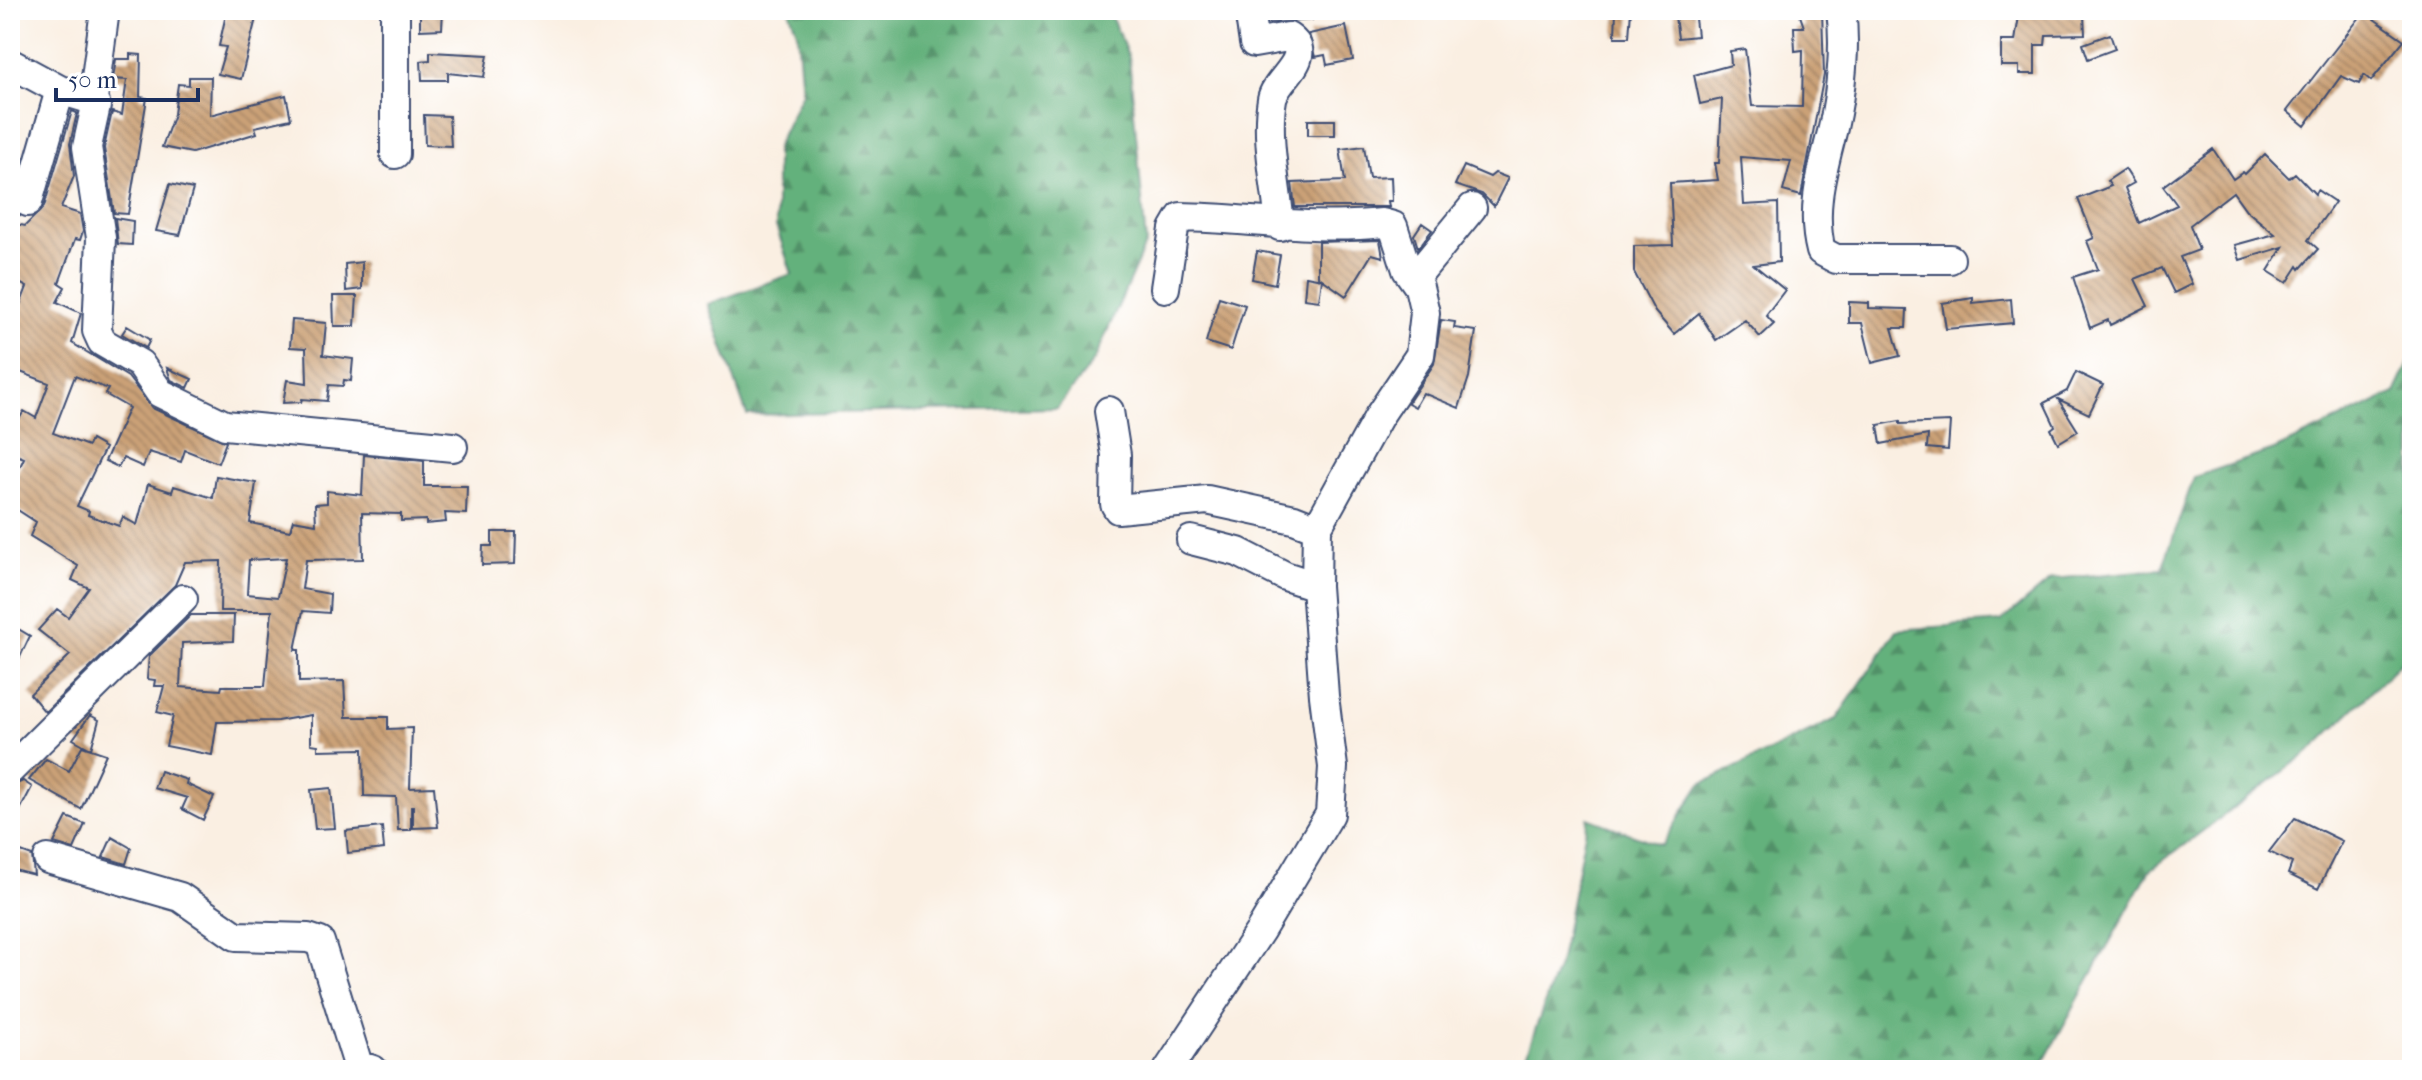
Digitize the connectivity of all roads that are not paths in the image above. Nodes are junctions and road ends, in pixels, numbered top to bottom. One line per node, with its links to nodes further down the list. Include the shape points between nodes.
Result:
1 (105, 10): 7 (street)
2 (395, 10): 8 (street)
3 (1249, 10): 11 (street, via 1254,43 1288,37 1298,56 1296,67 1276,84 1270,114)
4 (1841, 10): 12 (street, via 1839,94 1820,169 1821,251 1836,259)
5 (10, 63): 6 (street)
6 (60, 90): 7 (street); 9 (street)
7 (93, 100): 16 (street, via 87,147 101,238 97,331 102,342 140,364 160,393 225,425)
8 (395, 154)
9 (28, 202)
10 (1472, 208): 13 (street)
11 (1280, 226): 13 (street, via 1393,226); 14 (street, via 1181,217 1174,229)
12 (1950, 259)
13 (1414, 279): 17 (street, via 1425,313 1420,355 1379,416)
14 (1165, 288)
15 (1109, 411): 17 (street, via 1118,509 1207,500)
16 (453, 447)
17 (1317, 528): 19 (street)
18 (1191, 540): 19 (street, via 1238,552)
19 (1316, 586): 24 (street, via 1333,767 1330,814)
20 (183, 599): 21 (street)
21 (10, 770)
22 (48, 859): 23 (street, via 180,897 247,940 320,942 358,1065)
23 (373, 1070)
24 (1168, 1070)

